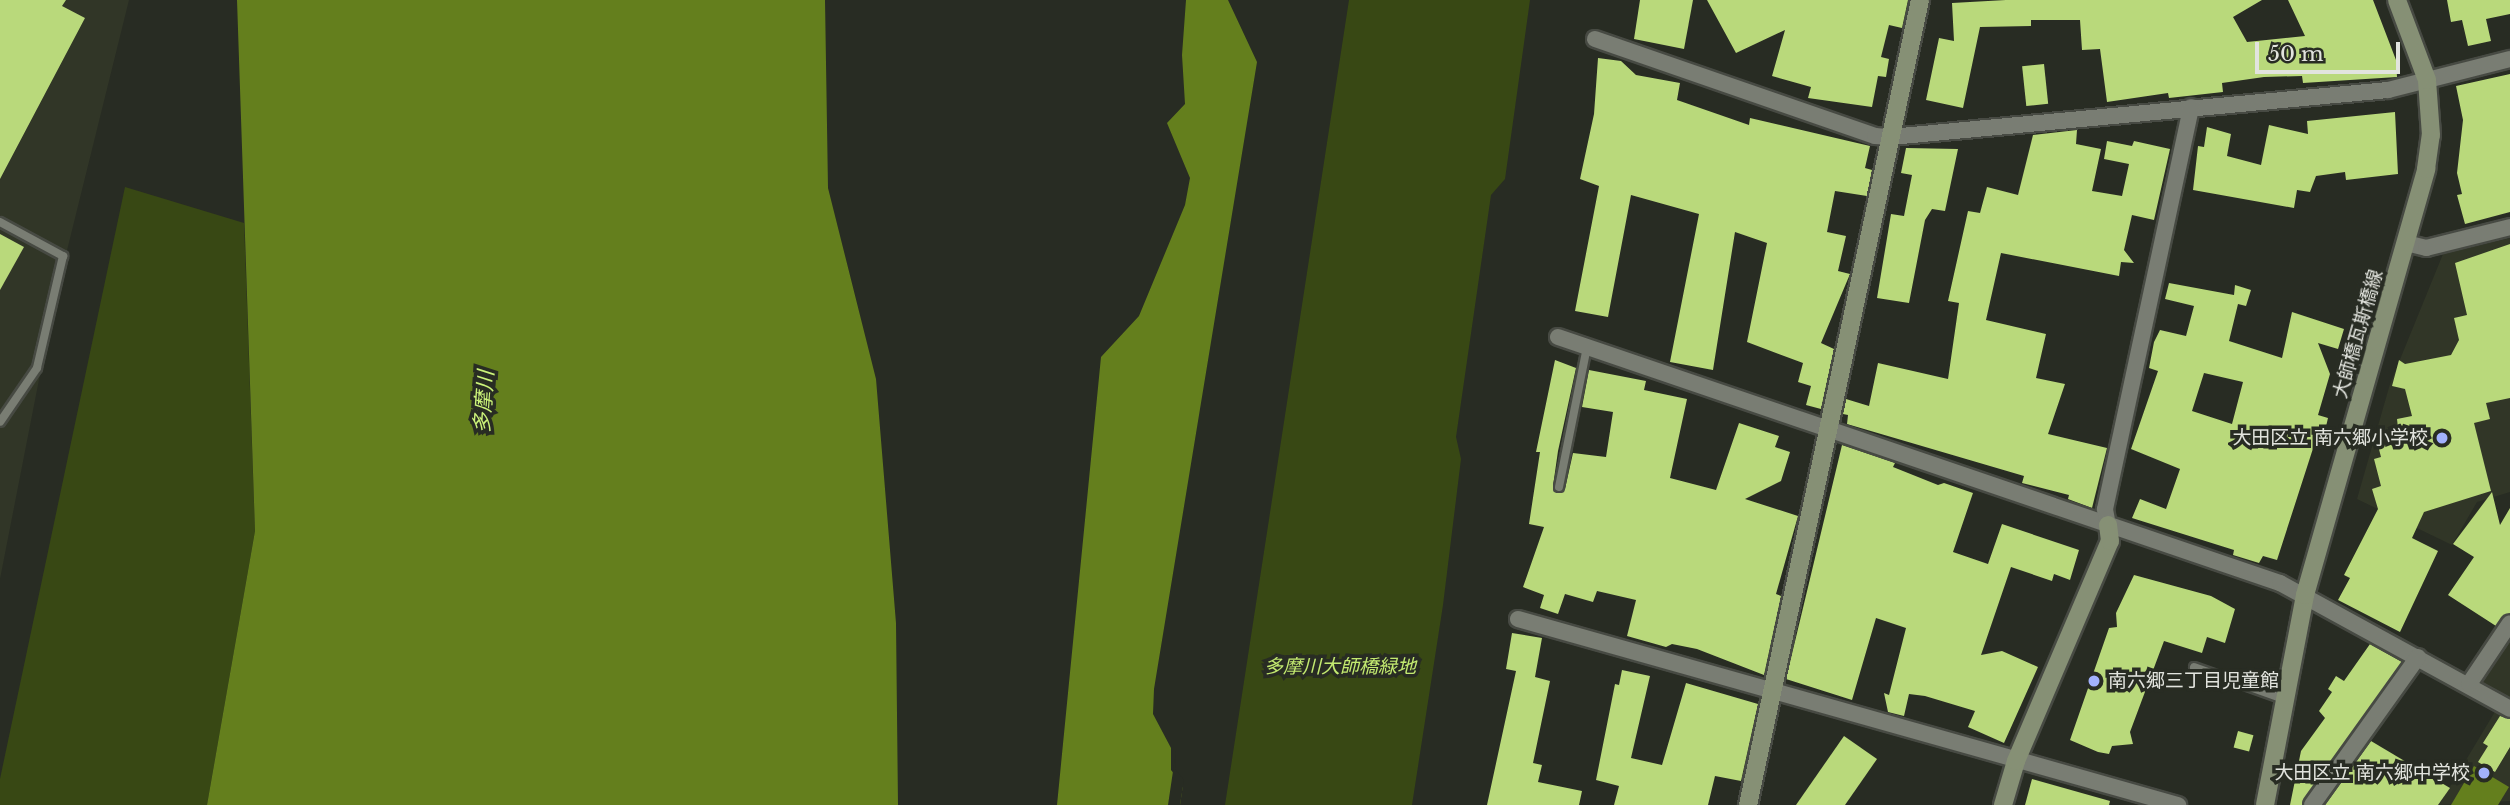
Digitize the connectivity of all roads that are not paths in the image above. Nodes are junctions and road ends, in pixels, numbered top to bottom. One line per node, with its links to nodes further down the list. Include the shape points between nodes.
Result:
1 (1920, 0): 7 (street)
2 (2397, 0): 5 (street, 大師橋瓦斯橋線)
3 (1595, 38): 7 (street, via 1852,128)
4 (2510, 59): 5 (street)
5 (2427, 80): 6 (street, via 2388,90); 10 (street, 大師橋瓦斯橋線, via 2431,135 2427,169)
6 (2191, 107): 7 (street); 16 (street, via 2105,509)
7 (1891, 137): 14 (street)
8 (0, 222): 13 (lane, via 63,256 37,368)
9 (2510, 227): 10 (street, via 2426,248)
10 (2406, 243): 17 (street, 大師橋瓦斯橋線)
11 (1558, 337): 12 (street)
12 (1587, 347): 14 (street); 15 (lane)
13 (0, 422)
14 (1828, 431): 16 (street); 23 (street)
15 (1559, 487)
16 (2108, 525): 17 (street); 26 (street, via 2110,541)
17 (2305, 595): 20 (street); 24 (street, 大師橋瓦斯橋線)
18 (1518, 619): 23 (street)
19 (2510, 623): 22 (street)
20 (2418, 657): 22 (street); 31 (street)
21 (2194, 667): 24 (lane)
22 (2469, 684): 25 (street)
23 (1772, 691): 26 (street); 27 (street)
24 (2286, 700): 30 (street, 大師橋瓦斯橋線)
25 (2510, 709)
26 (2016, 761): 28 (street); 29 (street)
27 (1748, 805)
28 (2003, 805)
29 (2178, 805)
30 (2265, 805)
31 (2312, 805)

